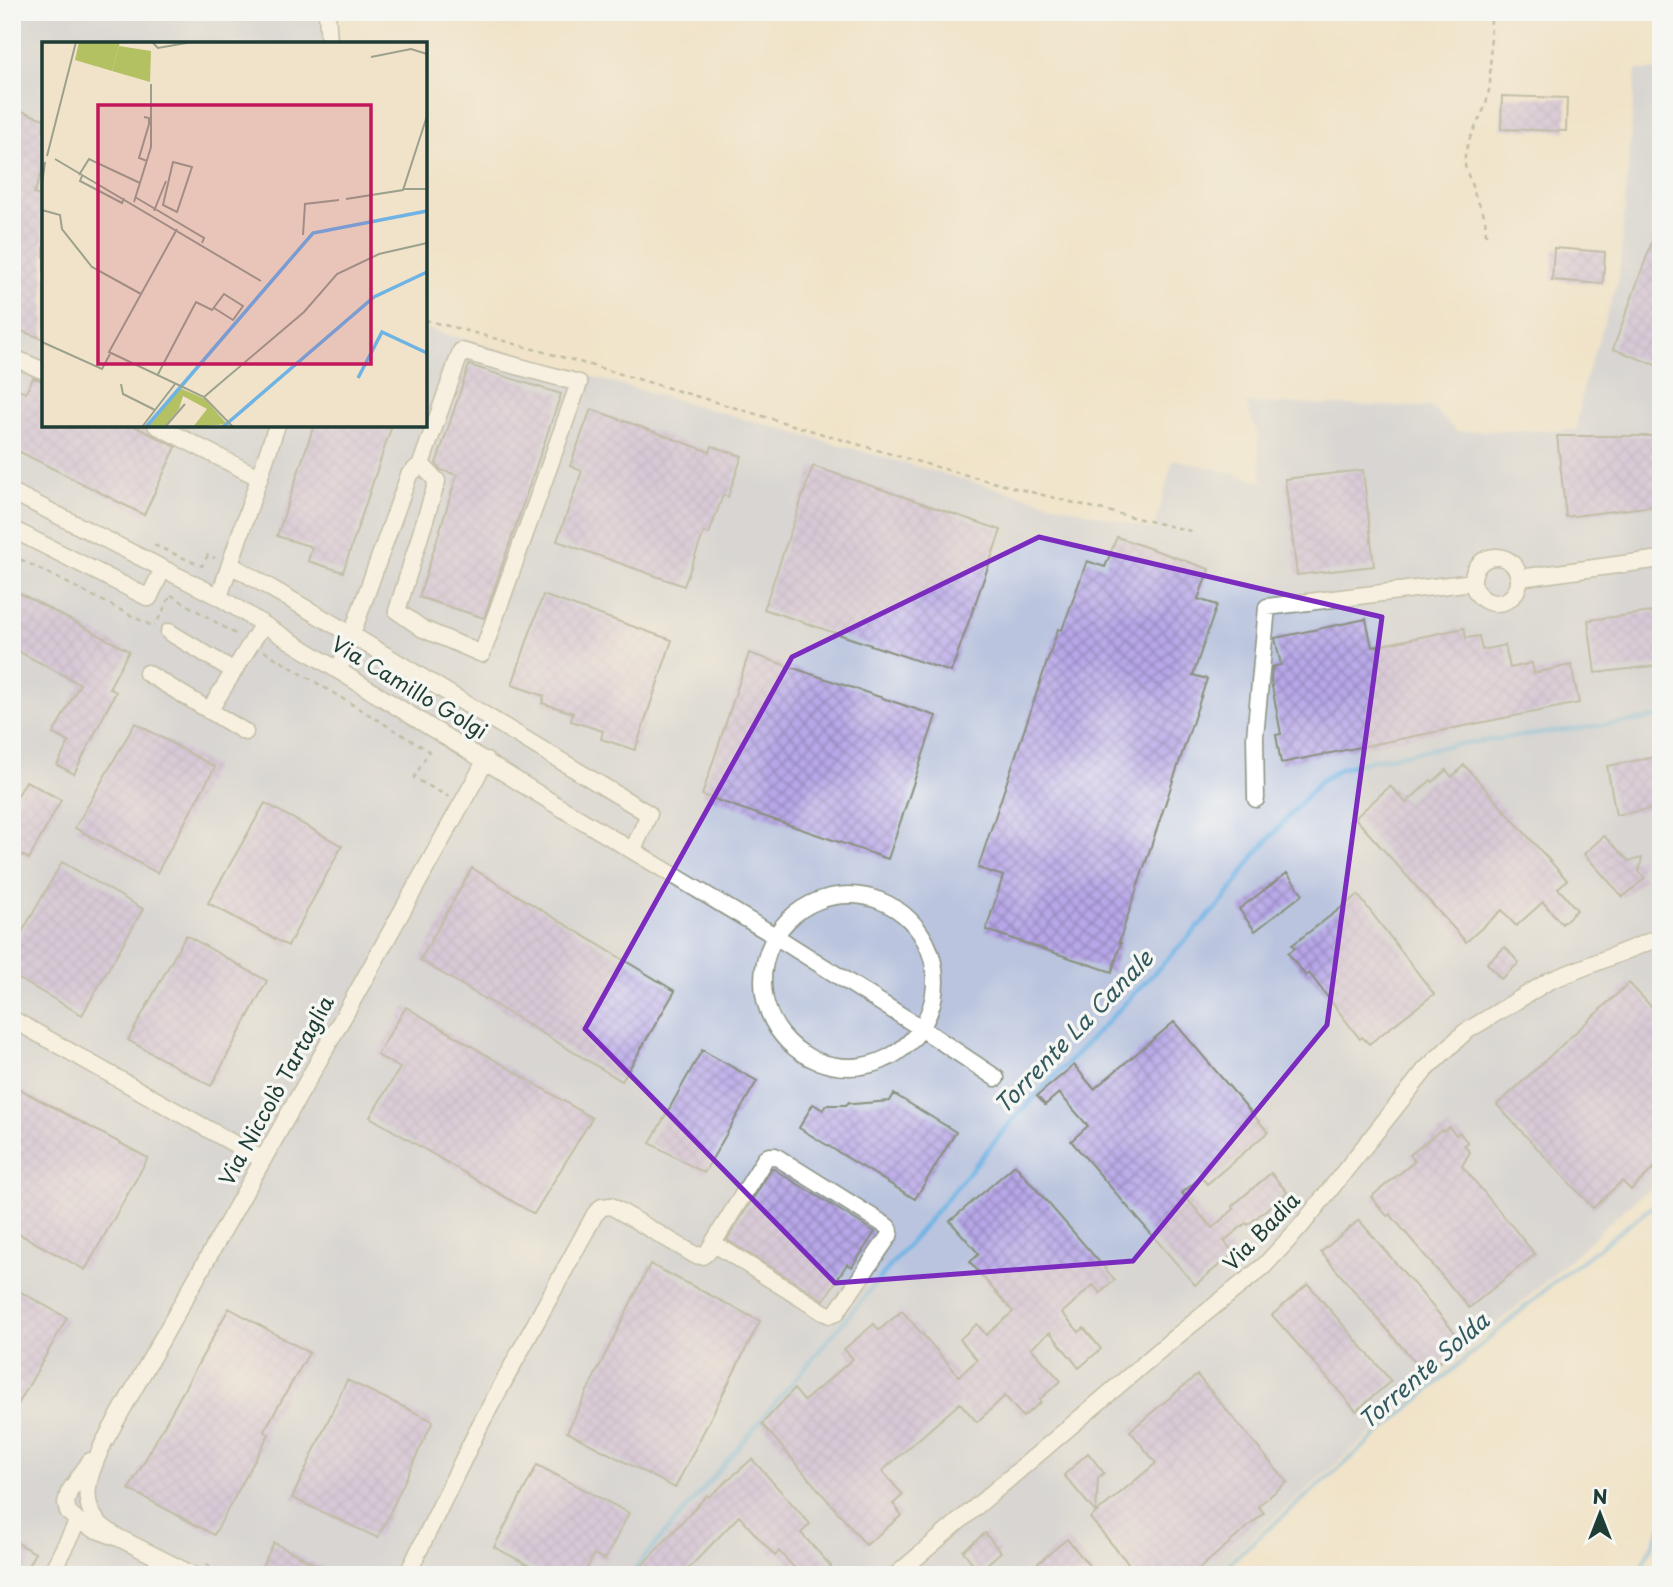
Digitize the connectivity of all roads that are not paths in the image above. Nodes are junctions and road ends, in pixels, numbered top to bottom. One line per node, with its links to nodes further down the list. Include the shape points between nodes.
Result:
1 (327, 12): 2 (street)
2 (330, 42)
3 (12, 357): 4 (street)
4 (42, 370)
5 (160, 427): 8 (street)
6 (276, 427): 8 (street)
7 (421, 464): 7 (street, via 437,481 397,611 423,629 482,654 579,383 461,351); 19 (street, via 409,475)
8 (260, 478): 12 (street)
9 (12, 492): 13 (street, Via Camillo Golgi)
10 (12, 529): 13 (street, via 149,598)
11 (1661, 559): 14 (street)
12 (231, 565): 16 (street); 19 (street)
13 (163, 568): 16 (street, Via Camillo Golgi)
14 (1520, 578): 15 (street, via 1516,593 1503,603 1479,597); 15 (street, via 1514,564 1494,556 1480,562)
15 (1473, 582): 26 (street, via 1267,607 1255,737)
16 (219, 597): 17 (street, Via Camillo Golgi)
17 (263, 624): 20 (street, Via Camillo Golgi); 21 (street)
18 (169, 632): 21 (street)
19 (352, 635): 20 (street); 27 (street, via 649,814)
20 (339, 670): 25 (street, Via Camillo Golgi)
21 (234, 671): 23 (street)
22 (147, 673): 23 (street)
23 (209, 711): 24 (street)
24 (245, 732)
25 (486, 760): 27 (street, Via Camillo Golgi); 33 (street, Via Niccolò Tartaglia)
26 (1256, 799)
27 (633, 850): 28 (street, Via Camillo Golgi)
28 (775, 936): 31 (street, Via Camillo Golgi); 31 (street, via 764,964 763,993 772,1021 791,1045 816,1060 845,1067 874,1063 901,1050); 31 (street, via 792,915 816,901 842,895 870,897 895,908 915,926 929,949 935,976 932,1003)
29 (1661, 937): 41 (street, Via Badia, via 1549,981 1465,1032 1426,1069 1264,1266)
30 (12, 1019): 33 (street)
31 (921, 1028): 32 (street, Via Camillo Golgi)
32 (996, 1078)
33 (262, 1160): 35 (street, Via Niccolò Tartaglia)
34 (713, 1243): 34 (street, via 830,1315 836,1313 891,1231 769,1156); 40 (street, via 705,1254 695,1255 611,1206 603,1206 480,1425)
35 (104, 1442): 36 (street, Via Niccolò Tartaglia, via 69,1492 66,1503); 37 (street, Via Niccolò Tartaglia, via 88,1479 88,1501 98,1522)
36 (73, 1517): 37 (street); 39 (street, Via Niccolò Tartaglia)
37 (119, 1538): 38 (street)
38 (196, 1567)
39 (50, 1575)
40 (407, 1575)
41 (896, 1575)

